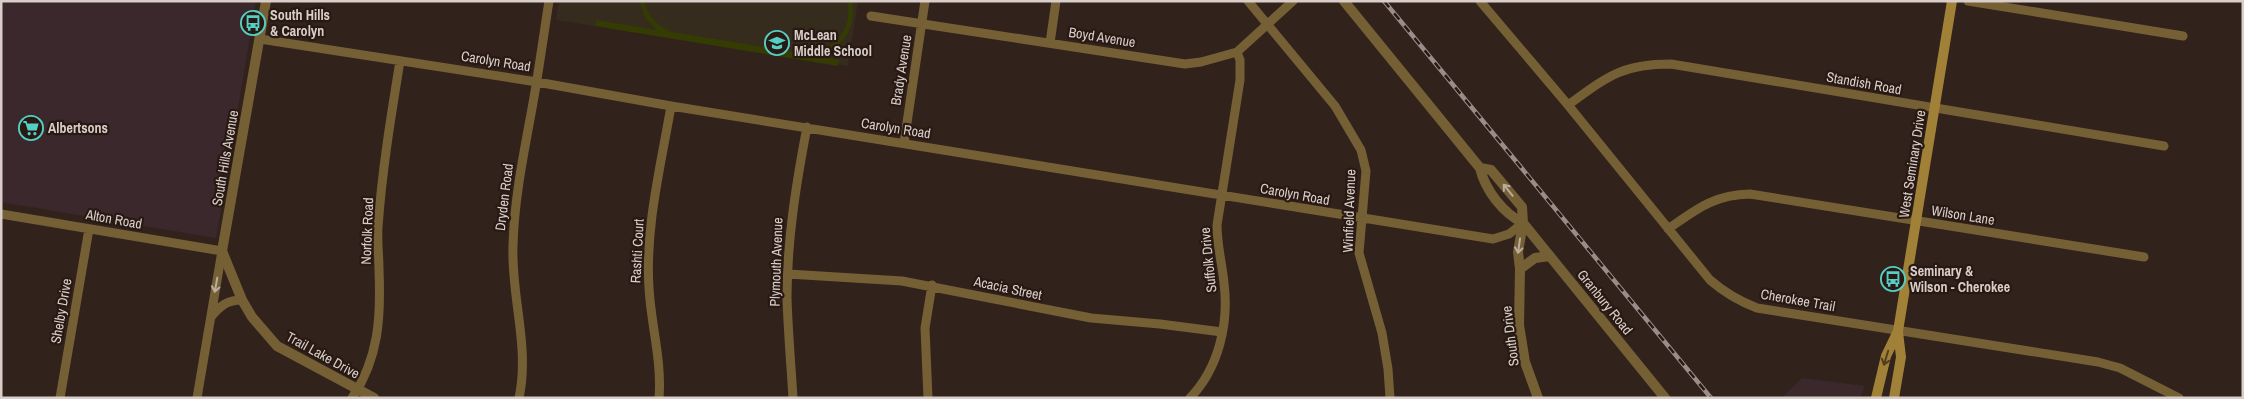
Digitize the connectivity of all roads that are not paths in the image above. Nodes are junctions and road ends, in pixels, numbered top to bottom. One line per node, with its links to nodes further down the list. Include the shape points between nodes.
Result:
1 (266, 1): 15 (street, South Hills Avenue)
2 (549, 1): 19 (street, Dryden Road)
3 (925, 1): 12 (street, Brady Avenue)
4 (1056, 1): 16 (street)
5 (1248, 1): 13 (street, Winfield Avenue)
6 (1293, 1): 13 (street)
7 (1344, 1): 26 (street, Granbury Road)
8 (1480, 1): 20 (street, Cherokee Trail)
9 (1952, 1): 22 (main road, West Seminary Drive)
10 (1968, 1): 14 (street)
11 (871, 16): 12 (street, Boyd Avenue)
12 (922, 24): 16 (street, Boyd Avenue); 24 (street, Brady Avenue)
13 (1266, 24): 17 (street, Boyd Avenue); 29 (street, Winfield Avenue, via 1335,106 1361,150 1366,171)
14 (2183, 36)
15 (260, 39): 18 (street, Carolyn Road); 34 (street, South Hills Avenue)
16 (1050, 43): 17 (street, Boyd Avenue, via 1185,64)
17 (1237, 52): 27 (street, Suffolk Drive, via 1240,80)
18 (400, 60): 19 (street, Carolyn Road); 45 (street, Norfolk Road, via 378,230 376,341 372,359)
19 (537, 82): 21 (street, Carolyn Road); 49 (street, Dryden Road, via 520,174 512,247 522,341)
20 (1568, 105): 22 (street, Standish Road, via 1619,72 1647,64 1671,64); 33 (street, Cherokee Trail)
21 (671, 106): 23 (street, Carolyn Road); 50 (street, Rashti Court, via 649,248 649,288 658,357)
22 (1934, 109): 25 (street, Standish Road); 30 (main road, West Seminary Drive)
23 (806, 128): 24 (street, Carolyn Road); 38 (street, Plymouth Avenue, via 794,199)
24 (904, 143): 27 (street, Carolyn Road)
25 (2164, 146)
26 (1480, 168): 31 (street, Granbury Road, via 1483,182 1509,216); 31 (street, Granbury Road, one-way to 26, via 1522,207 1492,170)
27 (1221, 195): 29 (street, Carolyn Road); 43 (street, Suffolk Drive, via 1217,245 1226,300)
28 (1, 214): 32 (street, Alton Road)
29 (1362, 219): 31 (street, Carolyn Road, via 1494,239 1509,234); 54 (street, Winfield Avenue, via 1359,254 1382,333)
30 (1916, 222): 33 (street, Wilson Lane, via 1765,196 1735,194 1703,204); 36 (street, Wilson Lane); 42 (main road, West Seminary Drive)
31 (1523, 223): 35 (street, Granbury Road); 37 (street, South Drive, one-way to 37, via 1518,252)
32 (89, 229): 34 (street, Alton Road); 46 (street, Shelby Drive)
33 (1668, 229): 42 (street, Cherokee Trail, via 1710,280 1740,302 1758,308)
34 (222, 251): 40 (street, Trail Lake Drive); 41 (street, South Hills Avenue, one-way to 41)
35 (1550, 256): 37 (street, via 1535,258); 56 (street, Granbury Road)
36 (2144, 257)
37 (1520, 269): 55 (street, South Drive, via 1521,334 1525,362)
38 (788, 274): 39 (street, Acacia Street); 51 (street, Plymouth Avenue)
39 (932, 285): 43 (street, Acacia Street, via 1091,318); 52 (street, via 925,328)
40 (242, 300): 41 (street, via 226,302); 45 (street, Trail Lake Drive, via 277,346)
41 (210, 320): 47 (street, South Hills Avenue)
42 (1898, 331): 44 (main road, West Seminary Drive, via 1901,356); 57 (main road, West Seminary Drive, one-way to 57, via 1886,356); 60 (street, Cherokee Trail, via 2098,362 2120,368)
43 (1222, 332): 53 (street, Suffolk Drive, via 1211,370)
44 (1898, 376): 58 (main road, West Seminary Drive); 59 (main road)
45 (355, 393): 48 (street, Trail Lake Drive)
46 (60, 398)
47 (197, 398)
48 (374, 398)
49 (519, 398)
50 (659, 398)
51 (793, 398)
52 (928, 398)
53 (1190, 398)
54 (1390, 398)
55 (1538, 398)
56 (1665, 398)
57 (1876, 398)
58 (1894, 398)
59 (1899, 398)
60 (2179, 398)

